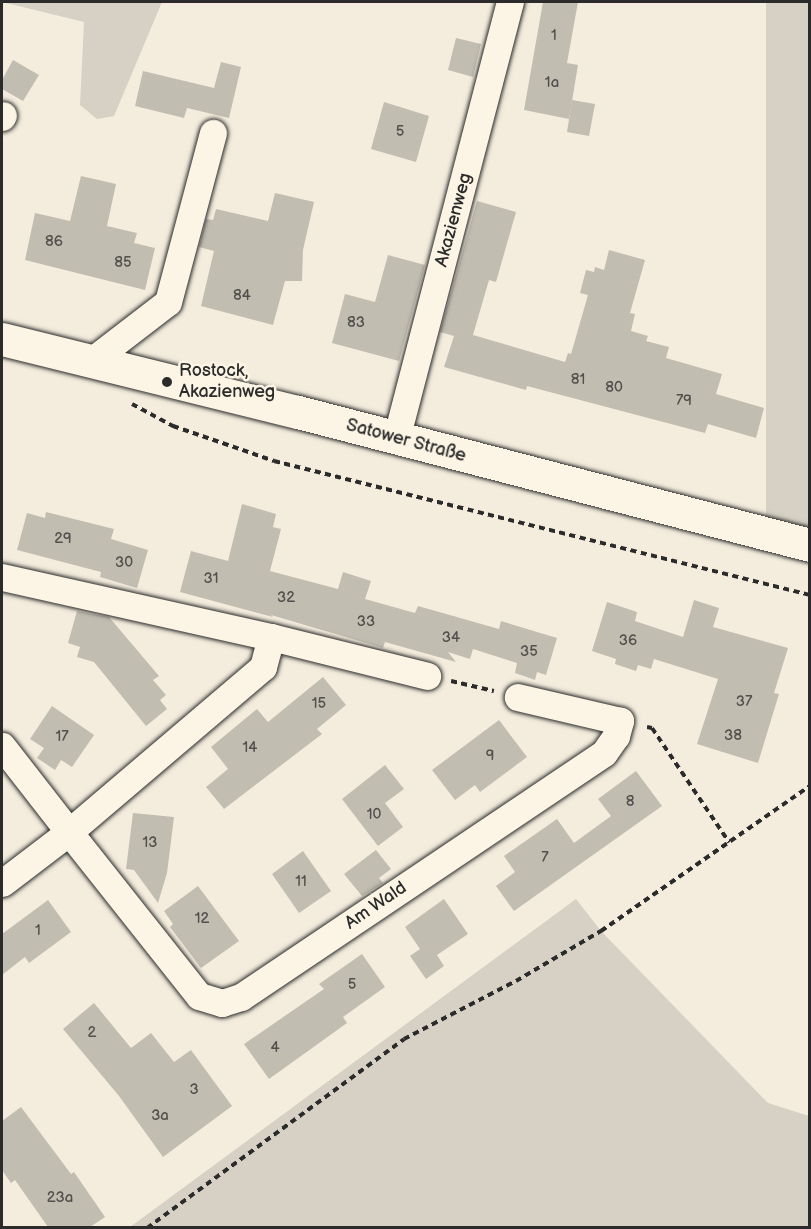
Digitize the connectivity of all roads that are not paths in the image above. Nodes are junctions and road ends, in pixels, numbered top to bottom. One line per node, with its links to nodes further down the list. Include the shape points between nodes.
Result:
1 (510, 2): 5 (street, Akazienweg)
2 (213, 134): 4 (street, via 168,302)
3 (2, 339): 4 (main road, Satower Straße)
4 (90, 362): 5 (main road, Satower Straße)
5 (396, 439): 6 (main road, Satower Straße)
6 (810, 545)
7 (2, 577): 8 (street)
8 (271, 637): 9 (street); 12 (street, via 263,667)
9 (427, 676)
10 (518, 697): 12 (street, Am Wald, via 620,721 616,736 604,753 241,997 222,1003 199,996)
11 (2, 746): 12 (street, Am Wald)
12 (69, 832): 13 (street)
13 (2, 883)

